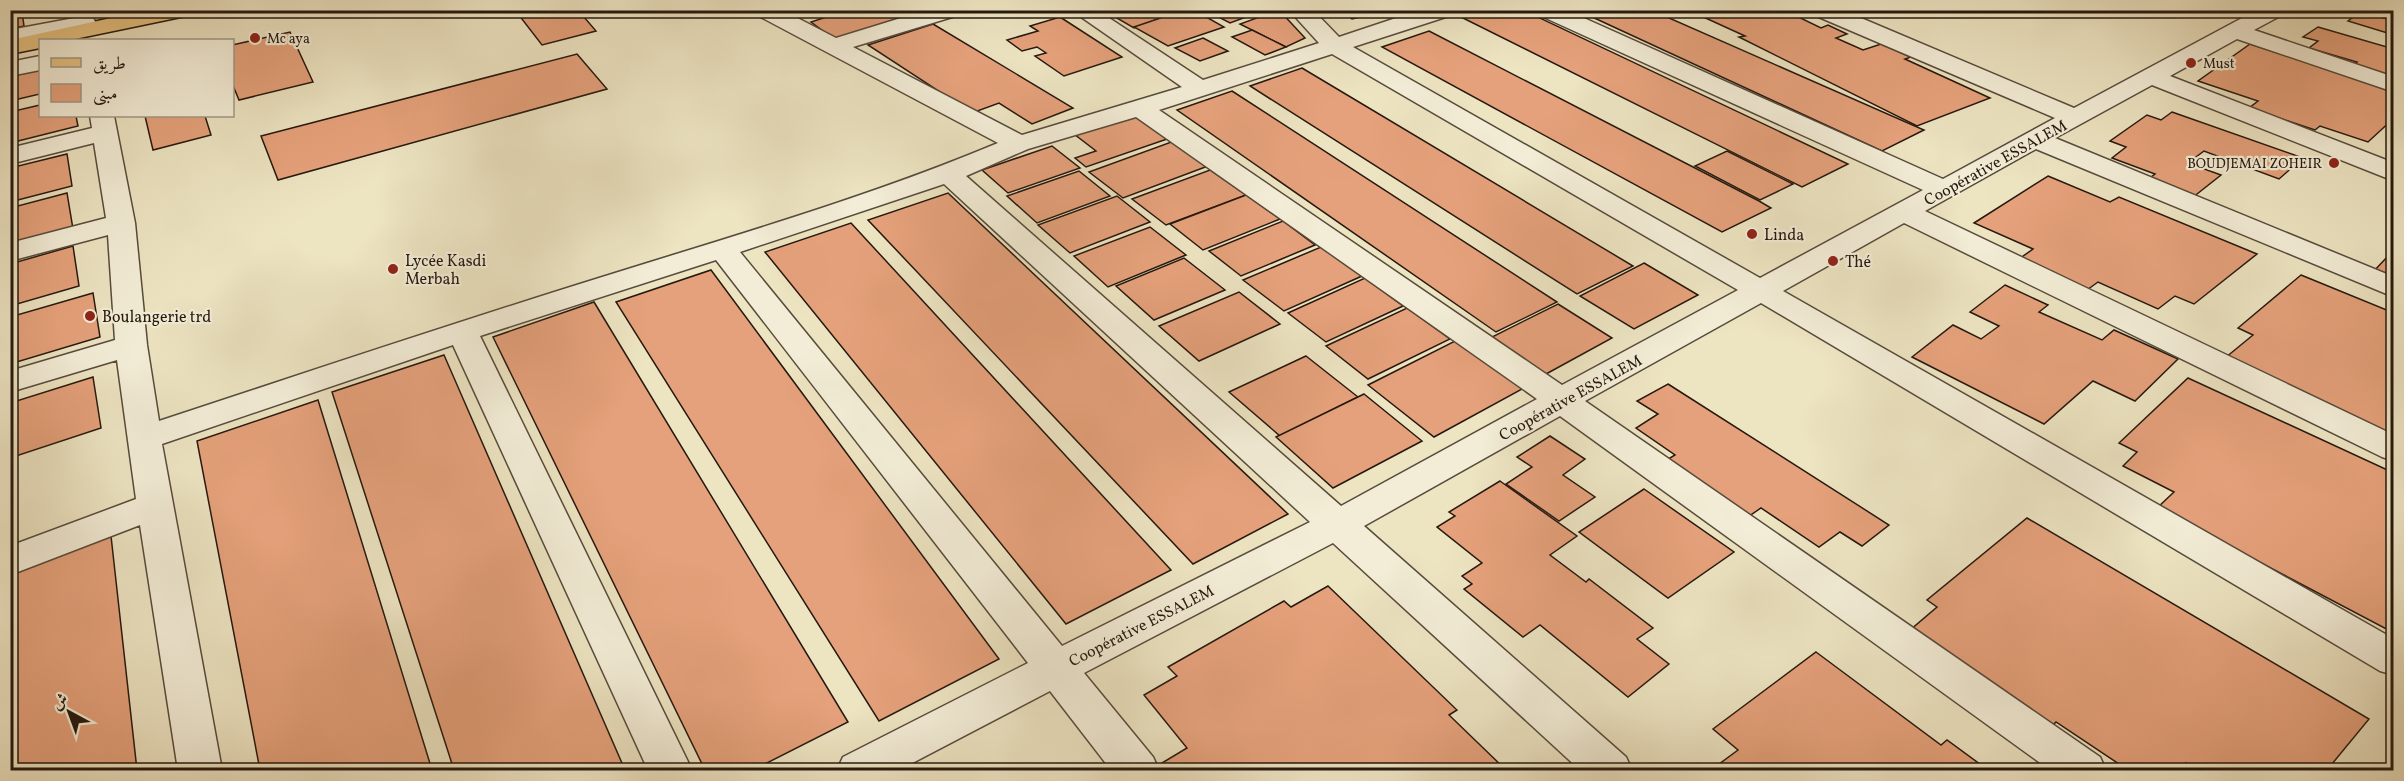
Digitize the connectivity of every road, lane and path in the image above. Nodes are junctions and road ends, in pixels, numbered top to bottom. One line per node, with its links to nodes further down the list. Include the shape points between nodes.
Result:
1 (181, 10): 10 (main road)
2 (765, 10): 15 (street)
3 (951, 10): 15 (street)
4 (1082, 10): 22 (street)
5 (1300, 10): 16 (street)
6 (1444, 10): 16 (street)
7 (1547, 10): 31 (street)
8 (1822, 10): 24 (street)
9 (2274, 10): 11 (street, Coopérative ESSALEM)
10 (86, 26): 12 (street); 13 (main road)
11 (2236, 31): 20 (street, Coopérative ESSALEM); 21 (street)
12 (10, 37)
13 (47, 39)
14 (39, 41): 17 (main road)
15 (834, 46): 27 (street)
16 (1335, 46): 22 (street); 37 (street)
17 (10, 47)
18 (39, 63): 19 (street)
19 (10, 69)
20 (2152, 77): 24 (street, Coopérative ESSALEM); 29 (street)
21 (2394, 85)
22 (1201, 89): 23 (street)
23 (1140, 108): 27 (street); 41 (street)
24 (2077, 118): 26 (street, Coopérative ESSALEM)
25 (103, 124): 28 (street); 33 (street)
26 (2035, 139): 31 (street, Coopérative ESSALEM); 36 (street)
27 (1019, 144): 30 (street)
28 (10, 156)
29 (2394, 173)
30 (948, 174): 34 (street); 45 (street)
31 (1946, 190): 32 (street, Coopérative ESSALEM)
32 (1904, 212): 37 (street, Coopérative ESSALEM); 43 (street)
33 (121, 223): 35 (street); 39 (street)
34 (722, 249): 38 (street); 48 (street)
35 (10, 252)
36 (2394, 288)
37 (1762, 291): 41 (street, Coopérative ESSALEM); 47 (street)
38 (462, 331): 42 (street); 50 (street)
39 (131, 345): 40 (street); 42 (street)
40 (10, 382)
41 (1562, 401): 45 (street, Coopérative ESSALEM); 54 (street)
42 (144, 438): 44 (street)
43 (2394, 449)
44 (156, 505): 46 (street); 49 (street)
45 (1337, 524): 48 (street, Coopérative ESSALEM); 53 (street)
46 (10, 561)
47 (2394, 659)
48 (1054, 669): 51 (street, Coopérative ESSALEM); 52 (street)
49 (201, 771)
50 (670, 771)
51 (859, 771)
52 (1137, 771)
53 (1610, 771)
54 (2084, 771)

